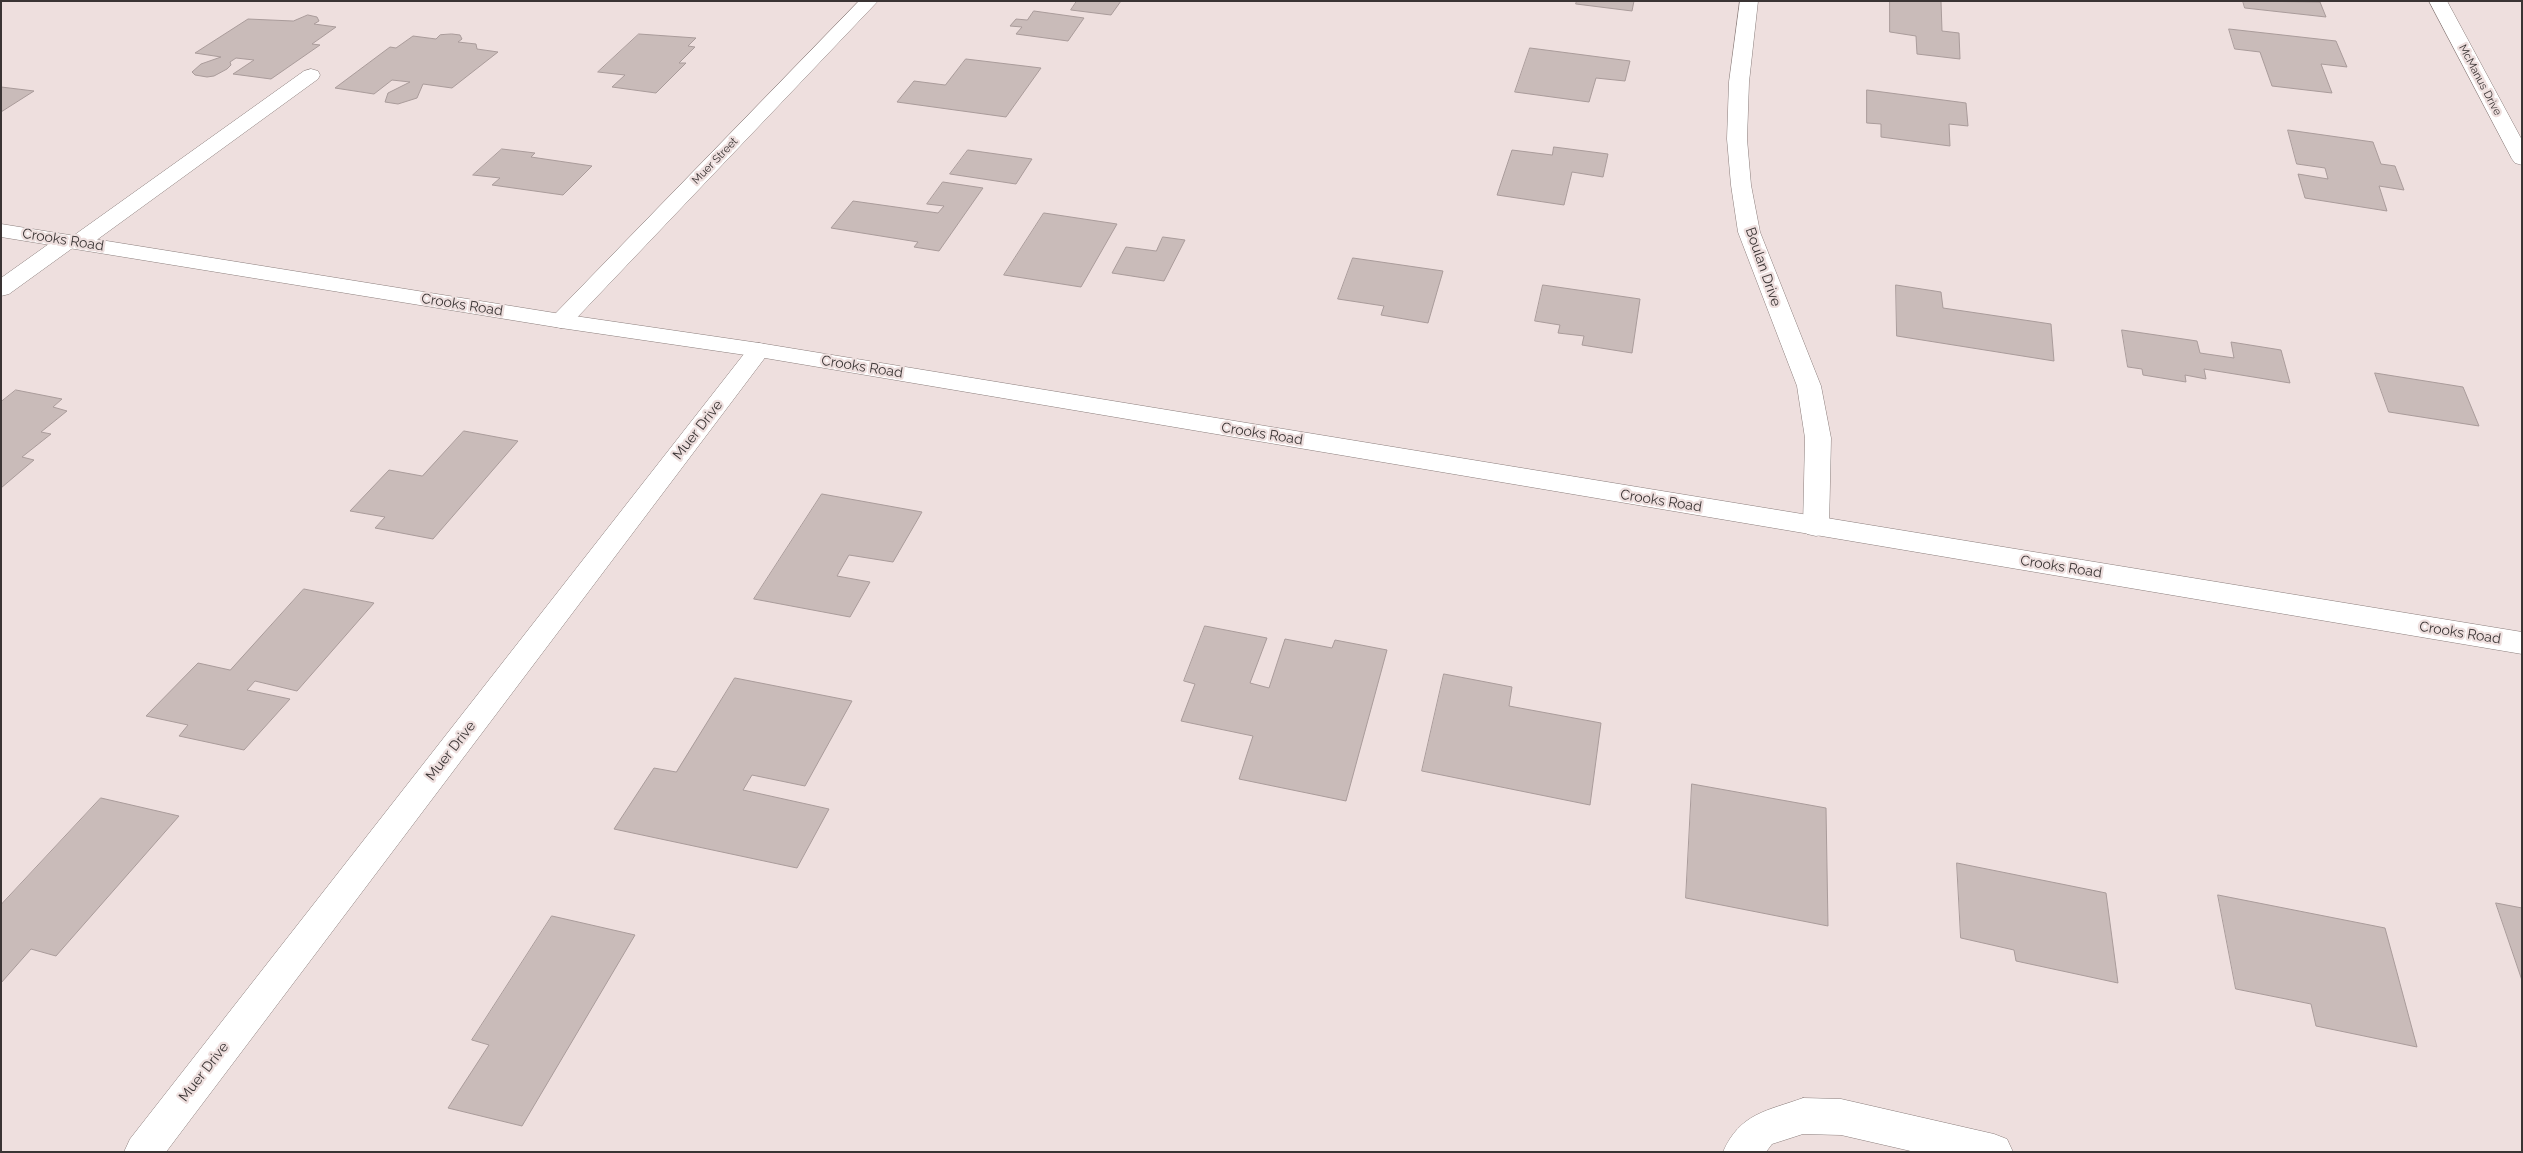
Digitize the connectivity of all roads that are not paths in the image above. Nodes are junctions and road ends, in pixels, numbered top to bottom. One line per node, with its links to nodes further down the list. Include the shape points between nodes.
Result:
1 (869, 1): 9 (street, Muer Street)
2 (1749, 1): 11 (street, Boulan Drive, via 1738,101 1741,185 1749,232 1811,393 1818,438)
3 (2438, 1): 5 (street, McManus Drive)
4 (311, 75): 7 (street)
5 (2522, 159)
6 (1, 230): 7 (street, Crooks Road)
7 (74, 242): 8 (street); 9 (street, Crooks Road)
8 (1, 289)
9 (562, 321): 10 (street, Crooks Road)
10 (759, 350): 11 (street, Crooks Road); 14 (street, Muer Drive)
11 (1816, 527): 12 (street, Crooks Road)
12 (2522, 643)
13 (1751, 1141): 15 (street, via 1803,1116 1840,1117)
14 (143, 1152)
15 (1994, 1152)

